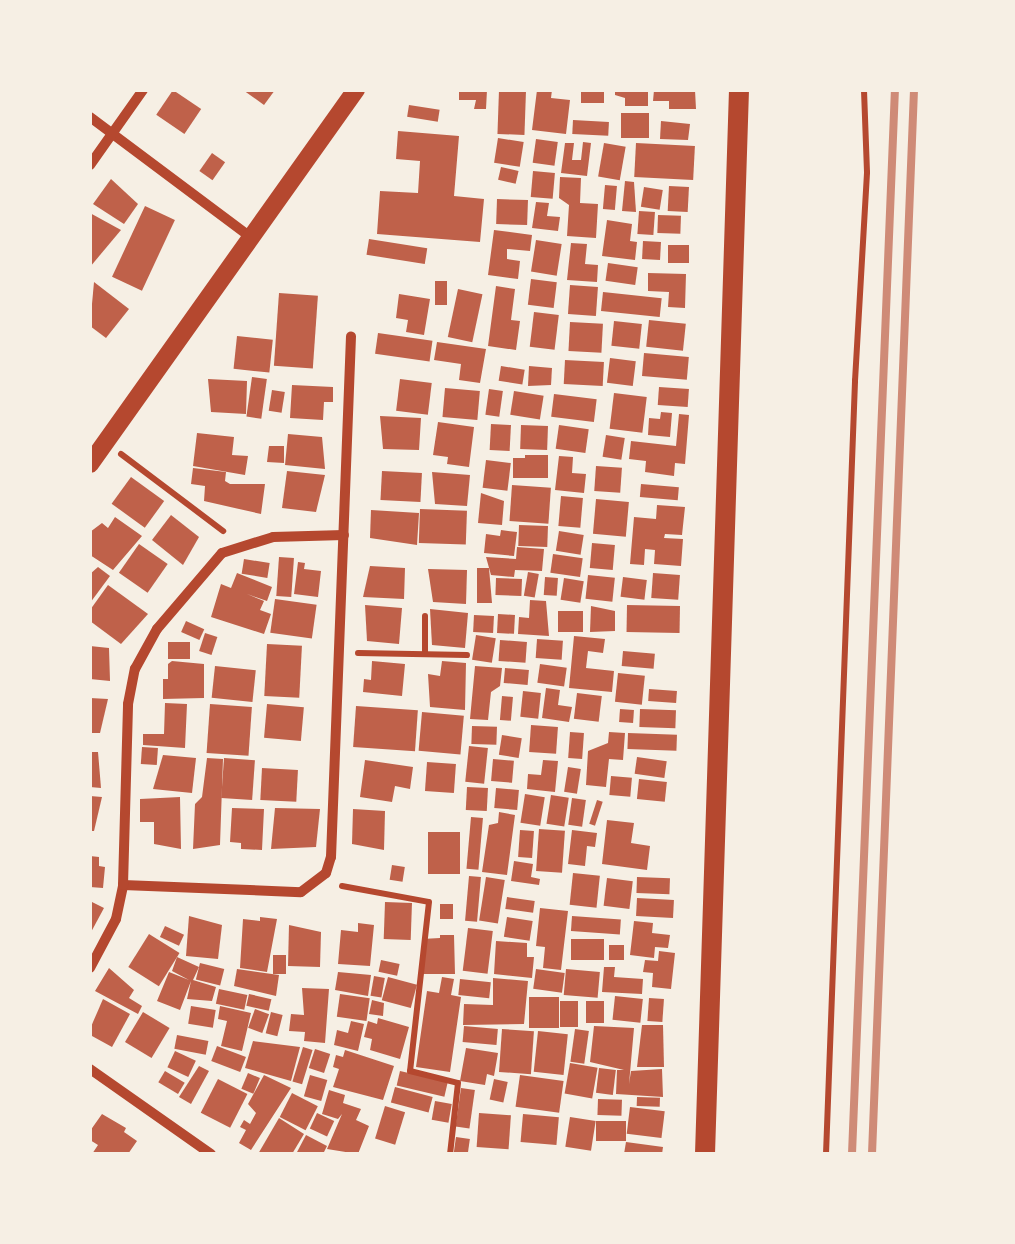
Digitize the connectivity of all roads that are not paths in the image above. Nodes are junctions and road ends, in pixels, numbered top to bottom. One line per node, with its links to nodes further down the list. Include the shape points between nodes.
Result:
1 (143, 90): 5 (street)
2 (356, 90): 7 (street)
3 (739, 90): 15 (main road)
4 (90, 117): 5 (street)
5 (113, 133): 6 (street); 7 (street)
6 (90, 165)
7 (252, 238): 9 (street)
8 (352, 336): 10 (street)
9 (90, 464)
10 (344, 535): 11 (street, via 273,536 240,544 208,566 157,629 135,670 126,741); 11 (street, via 331,857 319,882 301,892)
11 (123, 885): 12 (street, via 116,919)
12 (90, 968)
13 (90, 1069): 14 (street)
14 (210, 1154)
15 (705, 1154)

